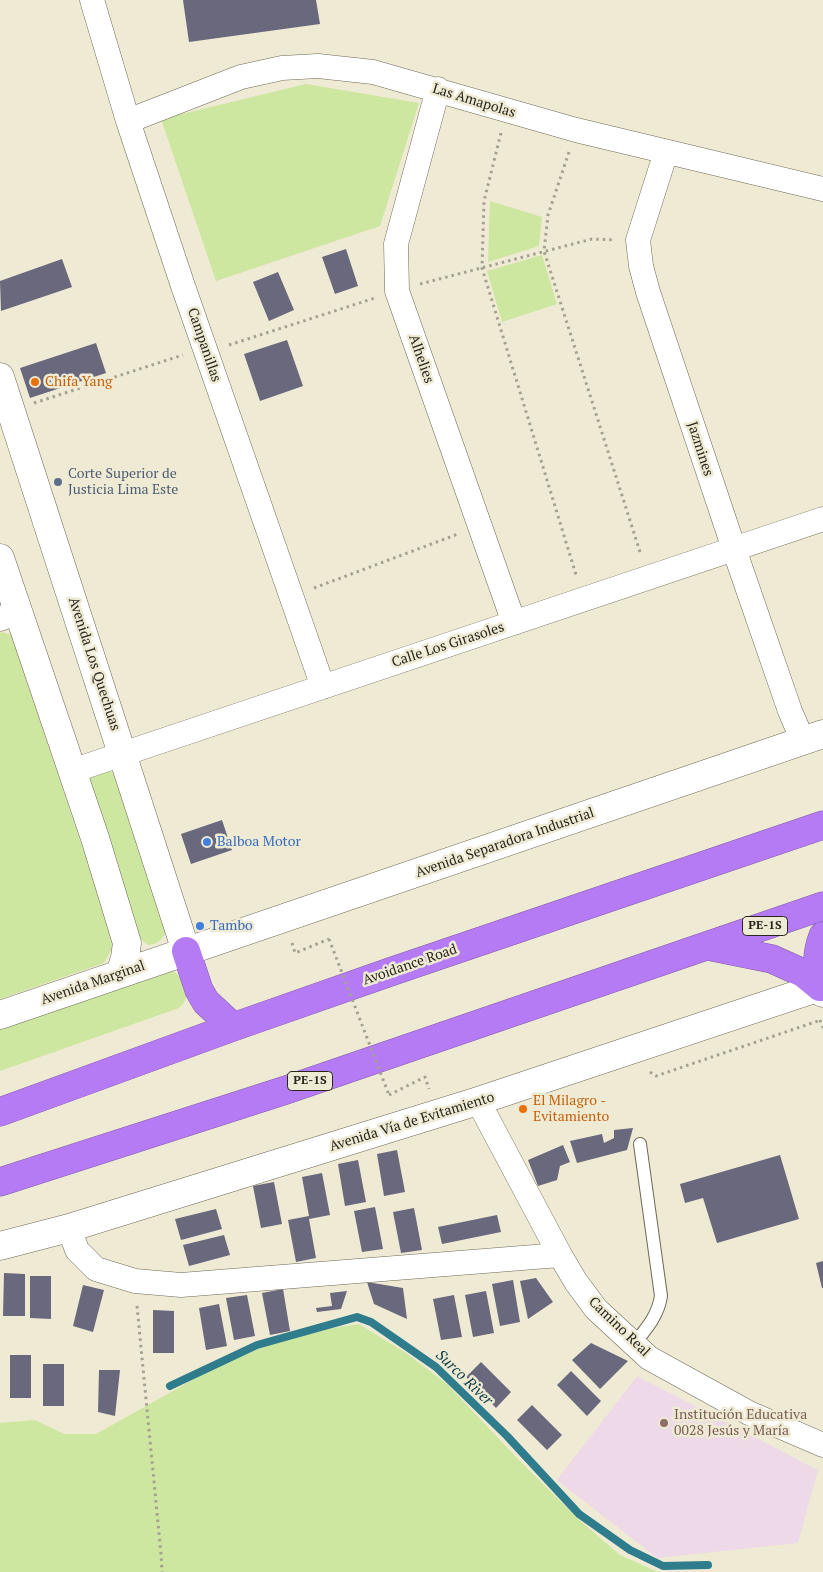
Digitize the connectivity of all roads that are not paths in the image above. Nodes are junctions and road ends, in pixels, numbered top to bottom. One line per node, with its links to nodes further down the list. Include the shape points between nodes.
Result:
1 (92, 0): 3 (street, Campanillas)
2 (438, 89): 3 (street, Las Amapolas, via 373,72 318,66 282,68 241,77); 4 (street, Las Amapolas, via 576,130); 12 (street, Alhelies, via 396,244 397,291)
3 (128, 121): 13 (street, Campanillas)
4 (666, 152): 5 (street, Las Amapolas); 9 (street, Jazmines, via 638,240 641,266)
5 (823, 189)
6 (0, 377): 7 (main road, Avenida Los Quechuas)
7 (9, 420): 15 (main road, Avenida Los Quechuas)
8 (823, 519): 9 (street, Calle Los Girasoles)
9 (734, 549): 12 (street, Calle Los Girasoles); 14 (street, Jazmines, via 790,711)
10 (0, 558): 11 (main road)
11 (9, 615): 16 (main road)
12 (514, 623): 13 (street, Calle Los Girasoles)
13 (323, 687): 15 (street, Calle Los Girasoles)
14 (813, 738): 21 (main road, Avenida Separadora Industrial)
15 (123, 754): 16 (street, Calle Los Girasoles); 21 (main road, Avenida Los Quechuas)
16 (72, 772): 22 (main road, via 127,943)
17 (823, 824): 25 (highway, Avoidance Road)
18 (823, 906): 20 (highway, PE-1S)
19 (823, 936): 23 (highway, via 817,966)
20 (707, 946): 23 (highway, via 772,959 803,974); 29 (highway, PE-1S, via 286,1090)
21 (186, 951): 22 (main road, Avenida Marginal); 25 (highway, via 206,1002)
22 (120, 974): 24 (main road, Avenida Marginal)
23 (821, 990): 26 (main road, Avenida Vía de Evitamiento)
24 (0, 1015)
25 (233, 1027): 27 (highway, Avoidance Road)
26 (478, 1101): 30 (main road, Avenida Vía de Evitamiento); 32 (street, Camino Real)
27 (0, 1112)
28 (640, 1144): 33 (lane, via 661,1296 655,1317)
29 (0, 1182)
30 (69, 1228): 31 (main road, Avenida Vía de Evitamiento); 32 (street, via 77,1250 96,1269 135,1281 181,1285)
31 (0, 1246)
32 (560, 1255): 33 (street, Camino Real, via 596,1309)
33 (634, 1344): 34 (street, Camino Real, via 649,1358 749,1413)
34 (823, 1445)

